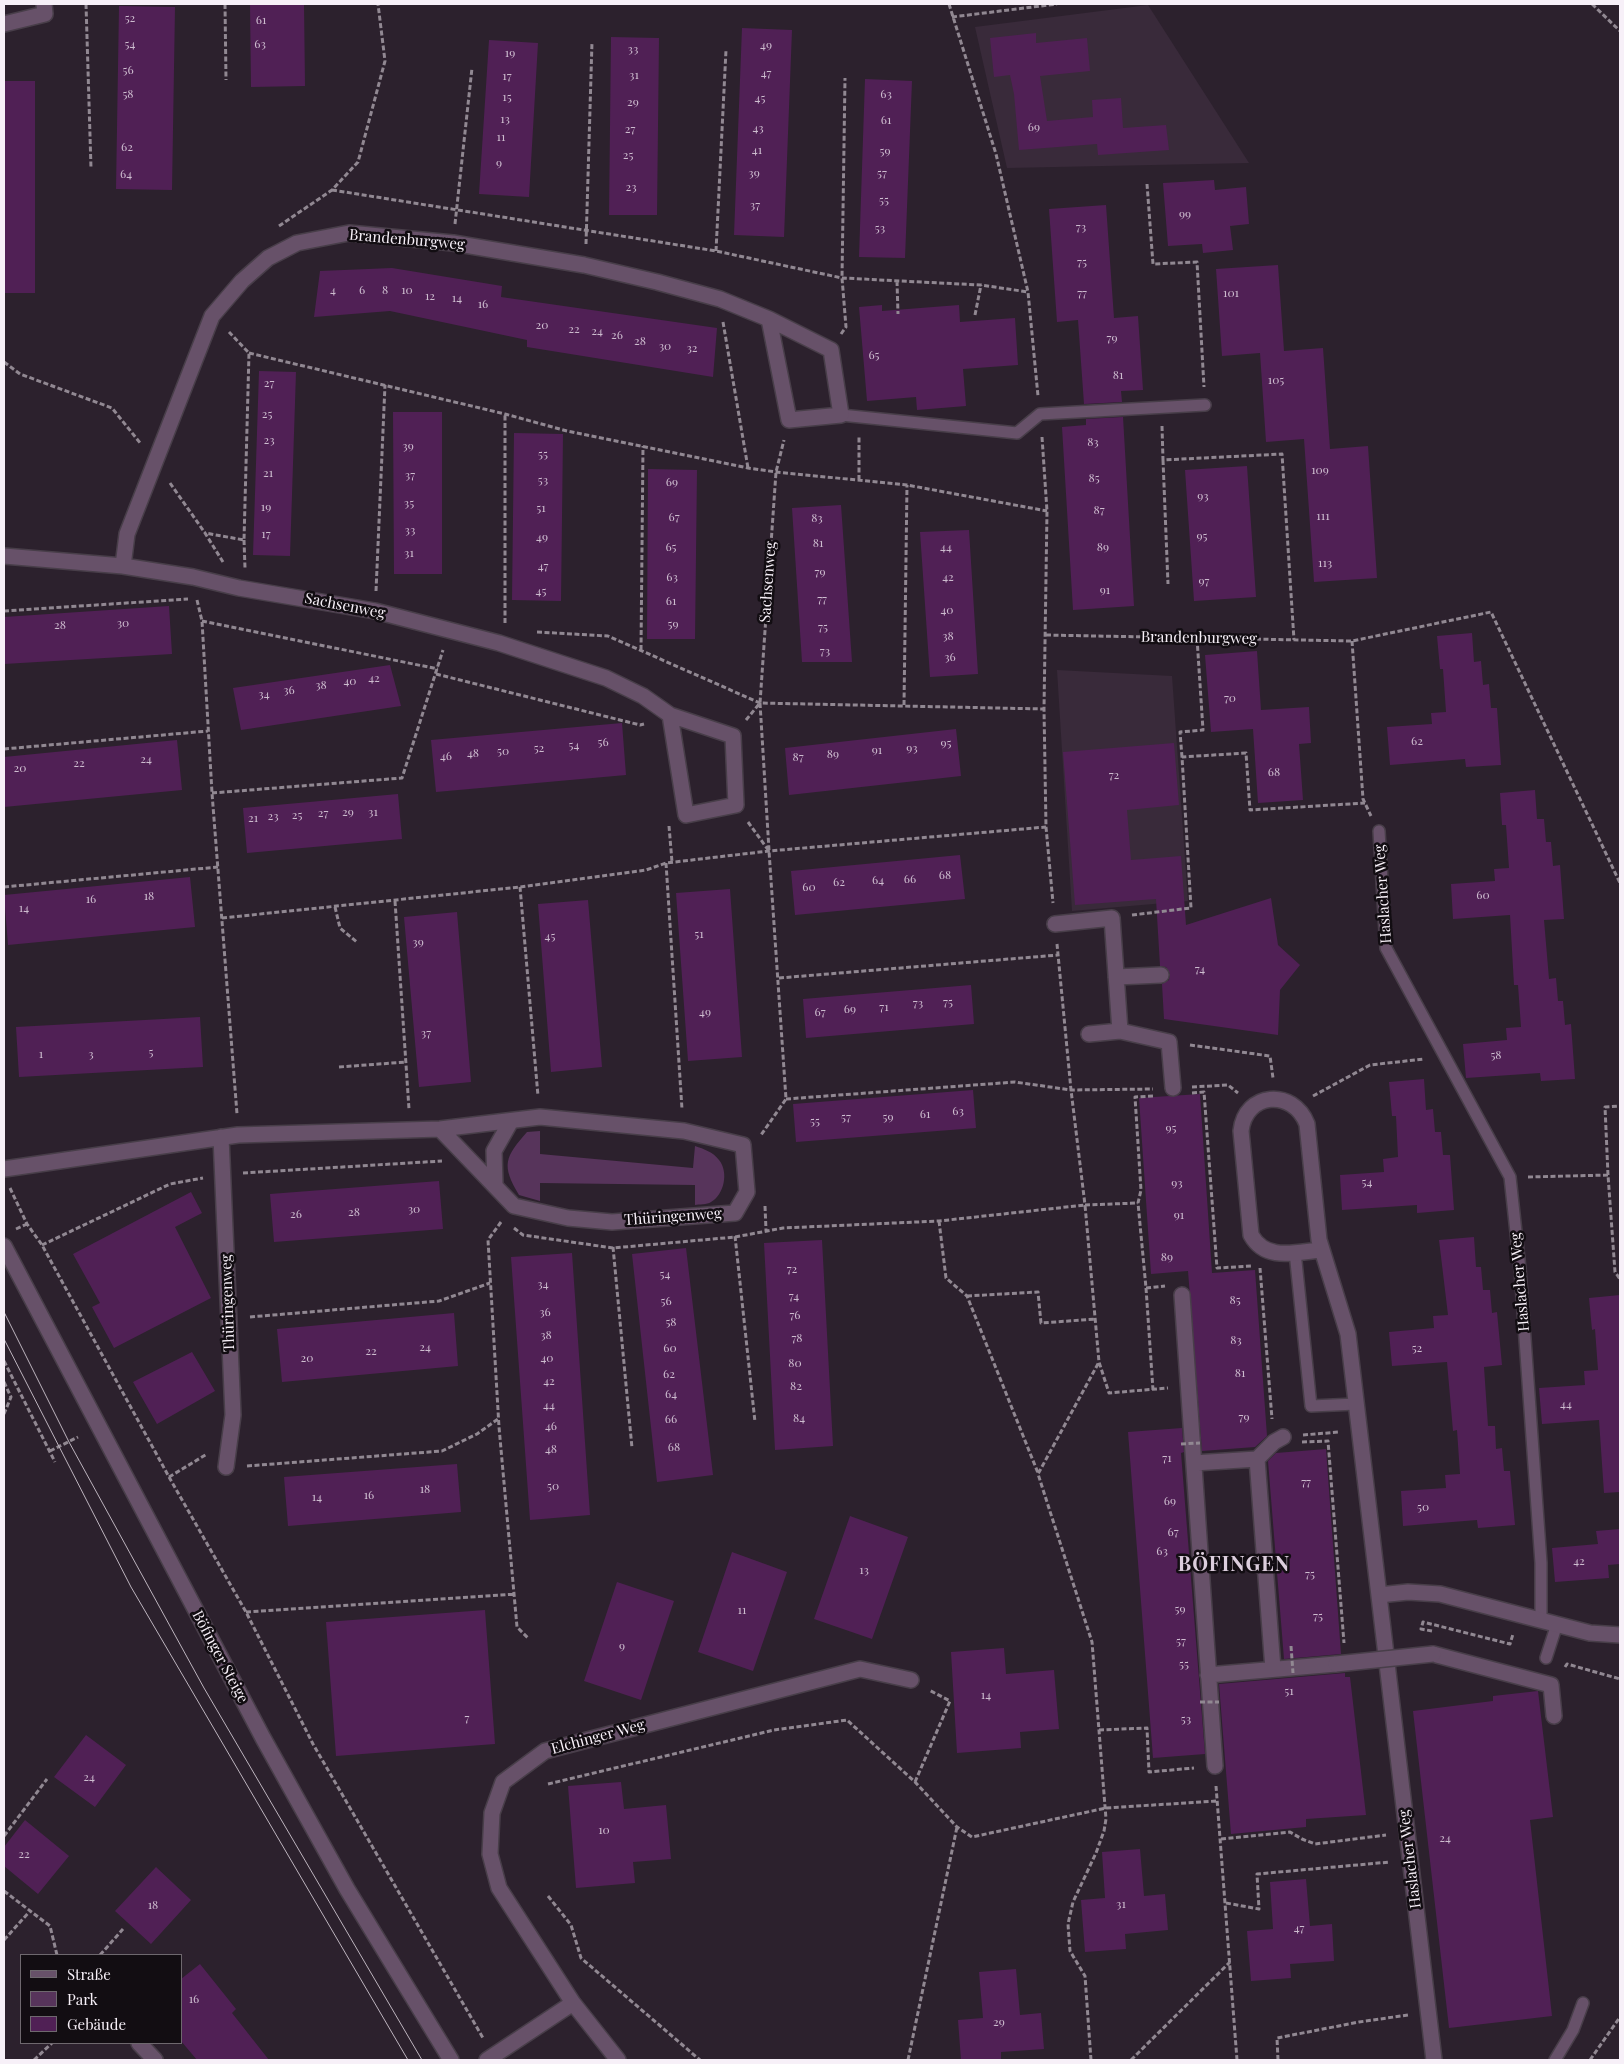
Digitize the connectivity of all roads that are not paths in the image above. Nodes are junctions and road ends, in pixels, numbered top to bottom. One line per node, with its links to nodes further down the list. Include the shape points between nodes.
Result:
1 (44, 4): 2 (street, via 45,14)
2 (4, 24)
3 (769, 319): 5 (street, Brandenburgweg, via 831,350); 5 (street, via 789,420); 7 (street, Brandenburgweg, via 720,299 584,265 453,243 349,233 297,242 268,258 242,281 212,316 127,534)
4 (1205, 406): 5 (lane, via 1040,414 1017,433)
5 (841, 415)
6 (4, 556): 7 (street, Sachsenweg)
7 (123, 566): 8 (street, Sachsenweg, via 375,611 500,643 606,678 643,696)
8 (670, 715): 8 (street, Sachsenweg, via 733,736 736,805 686,815)
9 (1379, 831): 31 (lane, Haslacher Weg, via 1386,948 1510,1178 1520,1269 1541,1563)
10 (1055, 924): 12 (street, via 1112,918)
11 (1161, 975): 12 (street)
12 (1116, 978): 13 (street)
13 (1120, 1031): 14 (street); 15 (street, via 1169,1042)
14 (1090, 1034)
15 (1179, 1091)
16 (510, 1121): 17 (street, Thüringenweg); 20 (street, via 494,1151); 20 (street, Thüringenweg, via 540,1117 684,1131 742,1145 747,1192 736,1213 612,1222 568,1218 514,1206)
17 (440, 1129): 18 (street, Thüringenweg); 20 (street)
18 (221, 1138): 19 (street, Thüringenweg); 29 (street, Thüringenweg, via 233,1415)
19 (4, 1169)
20 (495, 1185)
21 (4, 1246): 45 (street, Böfinger Steige, via 268,1747 347,1890)
22 (1322, 1250): 23 (street); 23 (street, Haslacher Weg, via 1307,1124 1302,1113 1284,1100 1262,1101 1246,1115 1242,1127 1250,1230 1254,1240 1266,1251 1276,1254); 25 (street, Haslacher Weg, via 1346,1326)
23 (1295, 1252): 25 (lane, via 1311,1406)
24 (1177, 1290): 28 (street)
25 (1356, 1404): 30 (street, Haslacher Weg)
26 (1279, 1440): 27 (street)
27 (1257, 1459): 28 (street); 35 (street)
28 (1194, 1463): 36 (street)
29 (226, 1467)
30 (1379, 1595): 31 (street, via 1408,1592 1440,1594); 47 (street, Haslacher Weg)
31 (1541, 1620): 32 (street)
32 (1557, 1624): 33 (street, via 1590,1633); 34 (lane)
33 (1620, 1635)
34 (1546, 1658)
35 (1273, 1669): 36 (street); 38 (street, bridge, via 1433,1654 1551,1685)
36 (1208, 1675): 39 (street)
37 (911, 1680): 40 (street, Elchinger Weg, via 860,1669 545,1751 503,1782 492,1813 490,1854 499,1888)
38 (1554, 1716)
39 (1214, 1766)
40 (573, 2003): 43 (street); 46 (street, Elchinger Weg)
41 (1583, 2003): 48 (lane, via 1573,2030)
42 (141, 2044): 44 (street)
43 (490, 2058)
44 (155, 2060)
45 (451, 2060)
46 (618, 2060)
47 (1434, 2060)
48 (1555, 2060)

